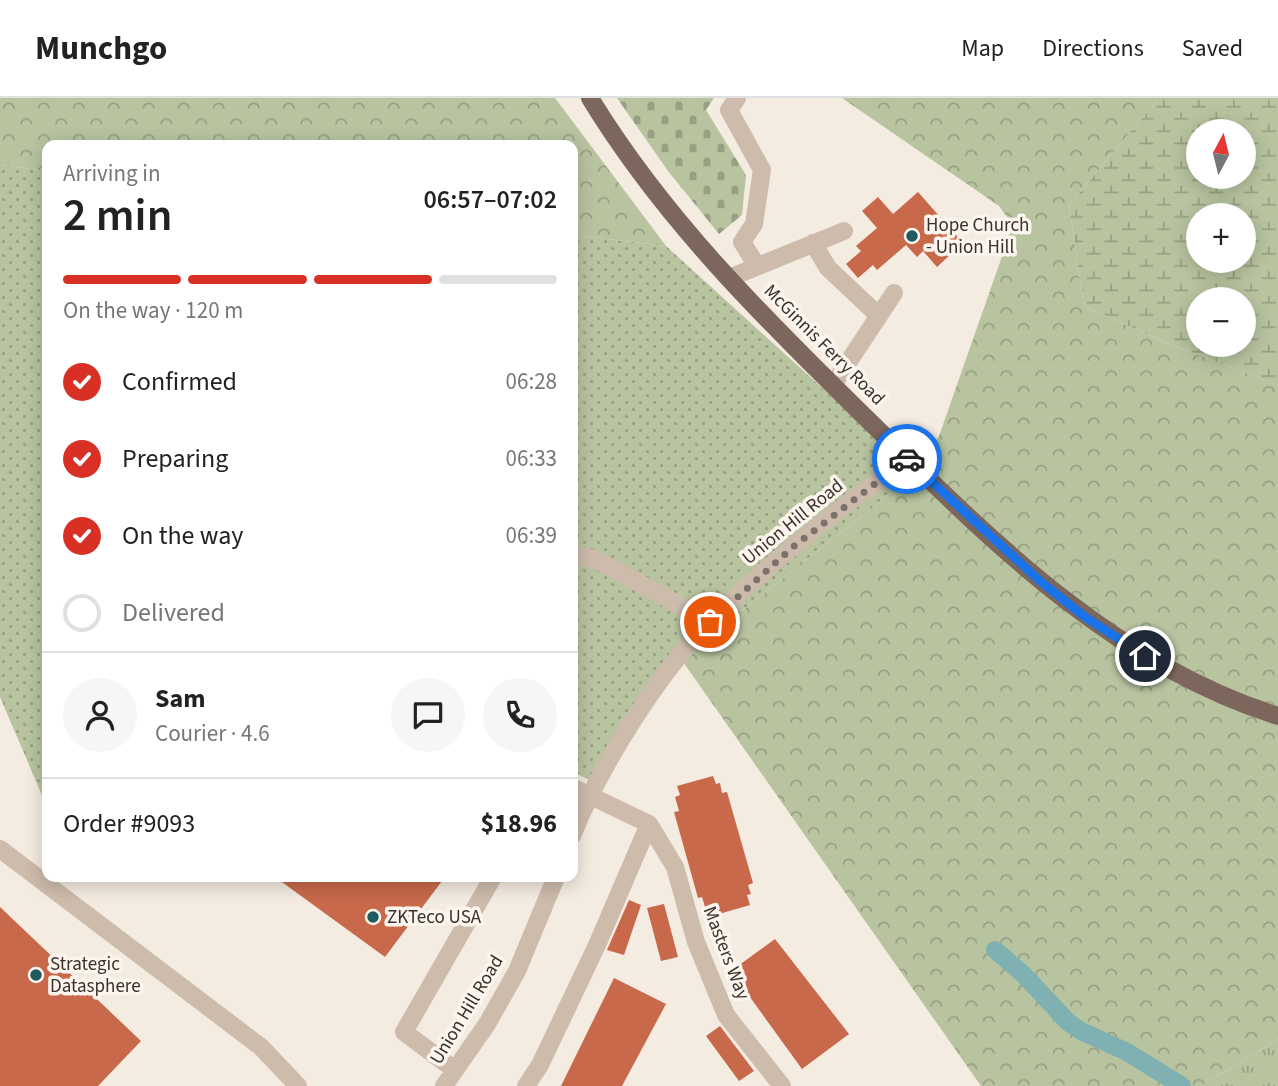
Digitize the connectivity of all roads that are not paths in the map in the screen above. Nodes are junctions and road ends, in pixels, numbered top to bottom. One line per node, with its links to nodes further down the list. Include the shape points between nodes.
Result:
1 (590, 98): 6 (main road, McGinnis Ferry Road, via 645,180)
2 (737, 98): 5 (street, via 729,110 762,170 754,225 742,242)
3 (844, 231): 4 (street)
4 (813, 243): 5 (street); 8 (street, via 828,268)
5 (757, 266): 6 (street)
6 (729, 278): 9 (main road, McGinnis Ferry Road)
7 (894, 293): 8 (street)
8 (879, 316): 9 (street)
9 (833, 385): 10 (main road, McGinnis Ferry Road)
10 (908, 458): 12 (street, Union Hill Road, via 830,516); 13 (main road, McGinnis Ferry Road, via 1085,617 1182,677)
11 (578, 555): 12 (street, via 599,561)
12 (710, 622): 15 (street, Union Hill Road, via 651,695)
13 (1278, 716)
14 (578, 790): 15 (street)
15 (591, 797): 16 (street, Union Hill Road); 17 (street)
16 (578, 824)
17 (649, 824): 26 (street, via 541,1065); 27 (street, Masters Way, via 675,867 696,942 726,1015)
18 (0, 849): 19 (street)
19 (42, 881)
20 (44, 882): 24 (street, via 261,1046)
21 (490, 882): 23 (street, via 404,1032)
22 (554, 882): 23 (street, Union Hill Road, via 517,971)
23 (455, 1070): 25 (street, Union Hill Road)
24 (298, 1086)
25 (444, 1086)
26 (526, 1086)
27 (782, 1086)

